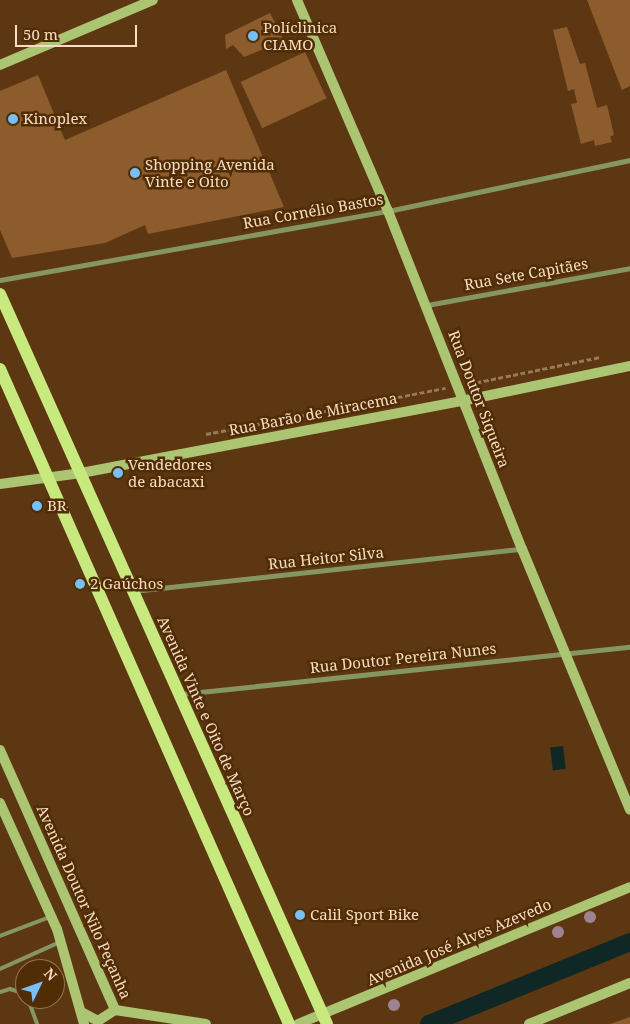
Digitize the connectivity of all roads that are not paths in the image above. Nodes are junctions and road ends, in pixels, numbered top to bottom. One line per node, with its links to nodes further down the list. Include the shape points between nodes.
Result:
1 (153, 0): 3 (main road)
2 (297, 0): 5 (main road, Rua Doutor Siqueira)
3 (0, 65)
4 (630, 160): 5 (street, Rua Cornélio Bastos)
5 (388, 211): 7 (street, Rua Cornélio Bastos); 9 (main road, Rua Doutor Siqueira)
6 (630, 268): 9 (street, Rua Sete Capitães)
7 (0, 280)
8 (0, 294): 13 (main road, Avenida Vinte e Oito de Março)
9 (426, 304): 12 (main road, Rua Doutor Siqueira)
10 (630, 366): 12 (main road, Rua Barão de Miracema)
11 (0, 368): 14 (main road)
12 (462, 401): 13 (main road, Rua Barão de Miracema); 16 (main road, Rua Doutor Siqueira)
13 (81, 473): 14 (main road, Rua Barão de Miracema); 17 (main road, Avenida Vinte e Oito de Março)
14 (48, 477): 15 (main road, Rua Barão de Miracema); 38 (main road)
15 (0, 484)
16 (522, 550): 17 (street, Rua Heitor Silva); 19 (main road, Rua Doutor Siqueira)
17 (133, 591): 20 (main road, Avenida Vinte e Oito de Março)
18 (630, 647): 19 (street, Rua Doutor Pereira Nunes)
19 (565, 654): 20 (street, Rua Doutor Pereira Nunes); 23 (main road, Rua Doutor Siqueira)
20 (178, 694): 35 (main road, Avenida Vinte e Oito de Março)
21 (0, 750): 33 (main road, Avenida Doutor Nilo Peçanha)
22 (0, 803): 25 (main road)
23 (630, 810)
24 (630, 887): 35 (main road, Avenida José Alves Azevedo)
25 (52, 917): 26 (lane); 27 (main road)
26 (0, 936)
27 (61, 942): 28 (lane); 34 (main road)
28 (0, 969)
29 (630, 983): 40 (main road)
30 (15, 991): 31 (lane)
31 (0, 992)
32 (32, 1009): 36 (lane)
33 (115, 1010): 34 (main road, via 98,1021); 37 (main road, Avenida Doutor Nilo Peçanha)
34 (83, 1019)
35 (324, 1019): 39 (main road, Avenida José Alves Azevedo)
36 (37, 1024)
37 (206, 1024)
38 (289, 1024)
39 (298, 1024)
40 (529, 1024)

